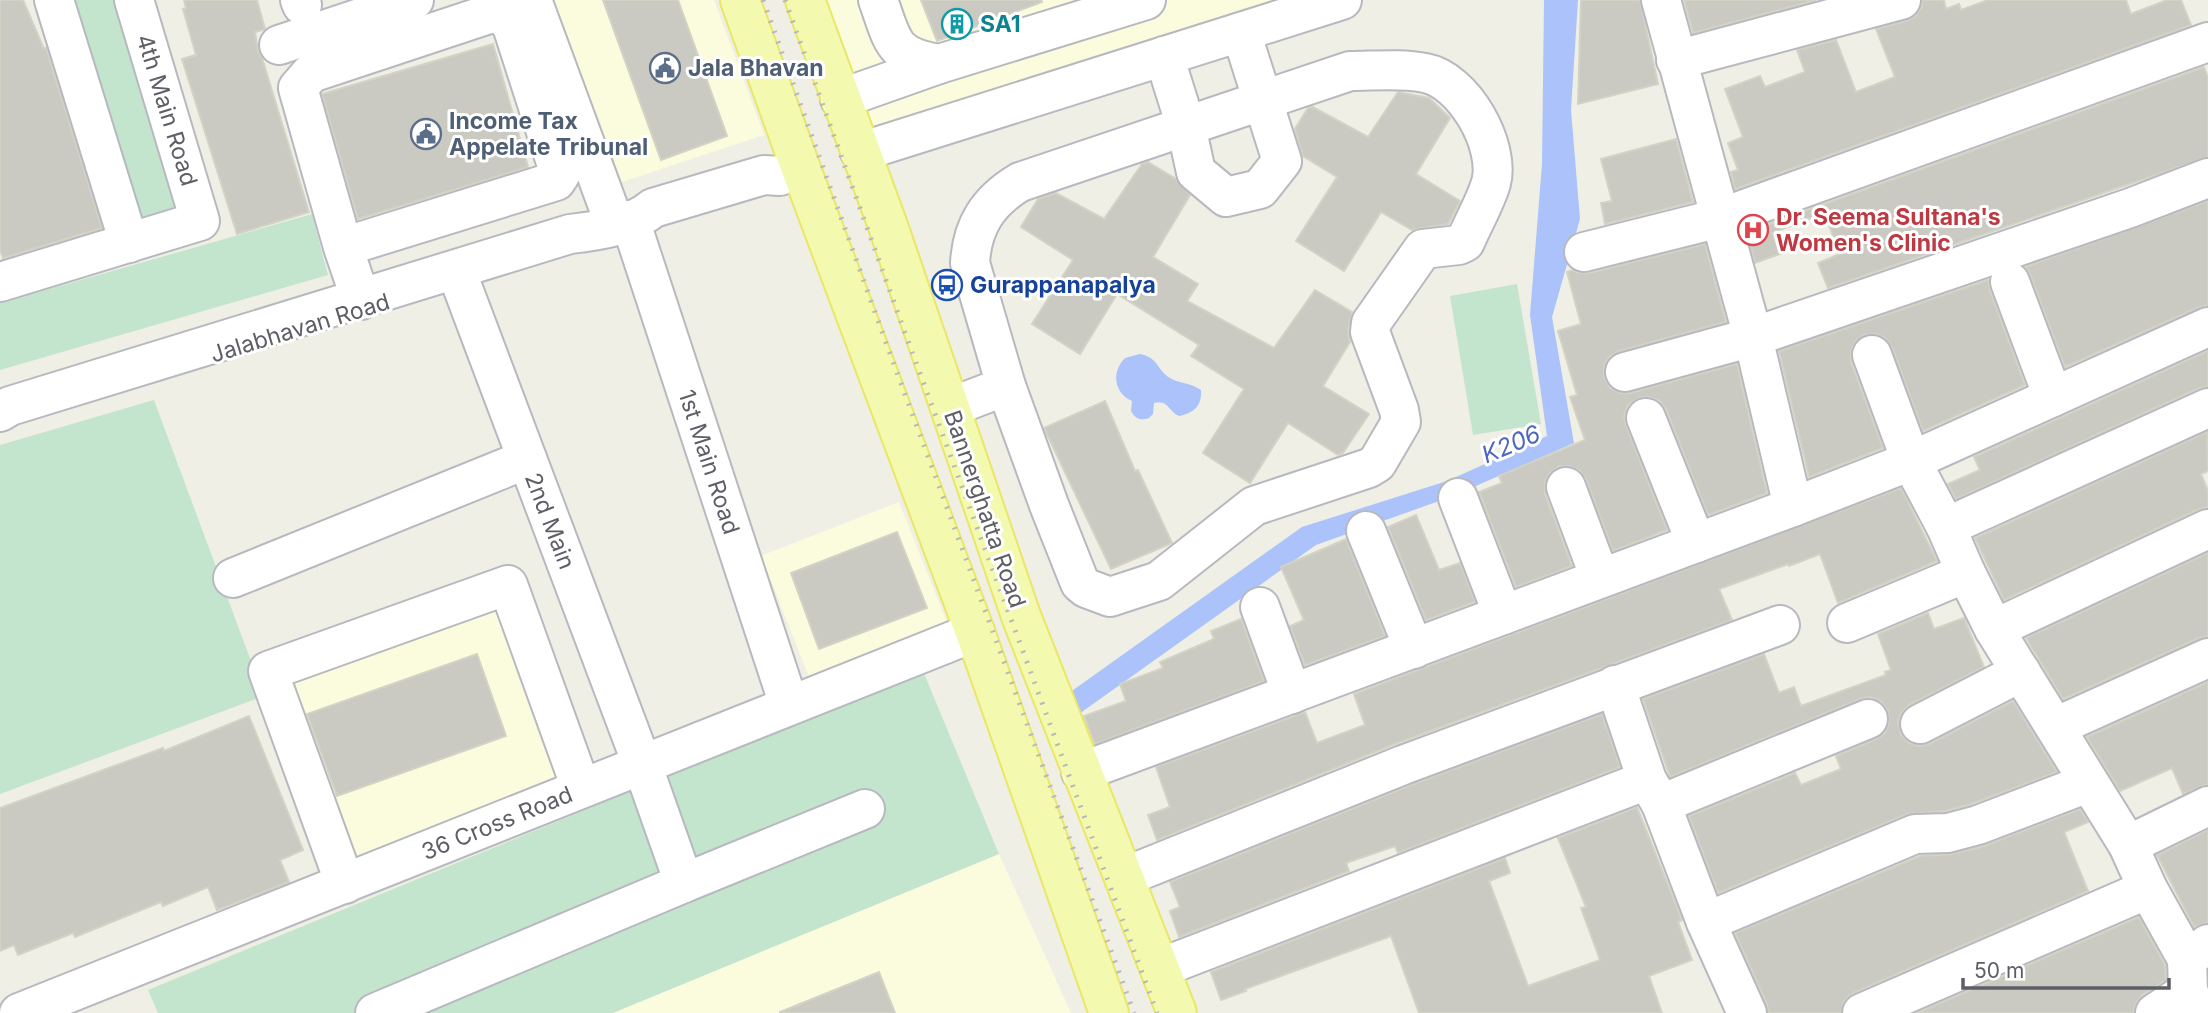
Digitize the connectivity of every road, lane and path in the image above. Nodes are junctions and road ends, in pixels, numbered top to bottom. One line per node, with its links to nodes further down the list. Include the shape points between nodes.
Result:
1 (54, 0): 27 (street)
2 (134, 0): 27 (street, 4th Main Road, via 200,221)
3 (414, 0): 15 (street)
4 (532, 0): 26 (street, 1st Main Road)
5 (740, 0): 23 (main road)
6 (805, 0): 19 (main road, Bannerghatta Road)
7 (878, 0): 18 (street, via 895,45 915,61)
8 (1146, 0): 12 (street)
9 (1342, 0): 13 (street)
10 (1661, 0): 17 (street)
11 (1901, 0): 17 (street)
12 (1070, 11): 18 (street)
13 (1241, 32): 16 (street); 20 (street)
14 (2208, 42): 25 (street)
15 (279, 45)
16 (1164, 56): 21 (street); 22 (street)
17 (1676, 60): 25 (street)
18 (939, 64): 19 (street)
19 (840, 99): 22 (main road, Bannerghatta Road)
20 (1263, 100): 21 (street); 21 (street, via 1282,161 1260,189 1226,197 1196,172); 38 (street, via 1350,71 1426,73 1458,91 1482,125 1490,150 1492,177 1465,242 1423,249 1371,323 1370,332 1401,422 1377,463 1254,506 1163,579 1110,597 1080,583)
21 (1186, 126): 38 (street, via 1020,182 984,214 971,246 970,263)
22 (859, 152): 40 (main road, Bannerghatta Road)
23 (790, 172): 26 (street, Jalabhavan Road, via 767,184 656,218); 61 (main road)
24 (2208, 178): 35 (street)
25 (1720, 218): 29 (street); 35 (street)
26 (622, 223): 30 (street, Jalabhavan Road); 33 (street, Jalabhavan Road, via 570,234); 67 (street, 1st Main Road)
27 (129, 243): 31 (street)
28 (343, 247): 28 (street, via 298,88 302,81 311,73 492,13 504,16 512,26 560,175 556,181); 33 (street)
29 (1584, 252)
30 (459, 278): 42 (street, Jalabhavan Road, via 15,417); 44 (street, 2nd Main)
31 (0, 282)
32 (2010, 282): 39 (street)
33 (361, 300): 42 (street, Jalabhavan Road, via 10,406)
34 (2208, 327): 39 (street)
35 (1753, 337): 37 (street); 48 (street)
36 (1872, 355): 45 (street)
37 (1625, 372)
38 (1006, 386): 40 (street)
39 (2053, 397): 45 (street)
40 (951, 407): 72 (main road, Bannerghatta Road, via 1021,615)
41 (2208, 408): 49 (street)
42 (0, 414)
43 (1646, 418): 52 (street)
44 (527, 459): 54 (street); 71 (street, 2nd Main)
45 (1911, 461): 48 (street); 49 (street)
46 (1566, 486): 55 (street)
47 (1458, 498): 57 (street)
48 (1793, 507): 52 (street)
49 (1947, 527): 53 (street)
50 (2208, 529): 60 (street)
51 (1366, 531): 62 (street)
52 (1696, 543): 55 (street)
53 (1966, 573): 58 (street); 60 (street)
54 (233, 578)
55 (1601, 578): 57 (street)
56 (1259, 607): 66 (street)
57 (1503, 615): 62 (street)
58 (1847, 623)
59 (1780, 625): 65 (street)
60 (1994, 628): 64 (street)
61 (975, 632): 67 (street, 36 Cross Road); 88 (main road)
62 (1414, 649): 66 (street)
63 (2208, 658): 70 (street)
64 (2021, 673): 69 (street); 70 (street)
65 (1615, 685): 75 (street); 79 (street)
66 (1292, 694): 72 (street)
67 (789, 705): 71 (street, 36 Cross Road)
68 (1868, 719): 75 (street)
69 (1920, 724)
70 (2054, 727): 73 (street)
71 (642, 764): 74 (street, 36 Cross Road); 80 (street, 2nd Main)
72 (1082, 772): 79 (main road, Bannerghatta Road)
73 (2088, 783): 78 (street); 83 (street, via 1978,825 1948,833 1915,834)
74 (581, 788): 81 (street, 36 Cross Road); 81 (street, via 508,585 268,671)
75 (1654, 792): 83 (street); 84 (street)
76 (2208, 806): 78 (street)
77 (865, 809): 80 (street)
78 (2128, 845): 82 (street)
79 (1124, 877): 84 (main road, Bannerghatta Road)
80 (684, 883): 87 (street)
81 (345, 884): 86 (street, 36 Cross Road)
82 (2148, 889): 85 (street); 91 (street)
83 (1706, 922): 90 (street)
84 (1160, 968): 89 (main road, Bannerghatta Road)
85 (2195, 977): 92 (street)
86 (19, 1013)
87 (376, 1013)
88 (1109, 1013)
89 (1177, 1013)
90 (1747, 1013)
91 (1862, 1013)
92 (2155, 1013)

